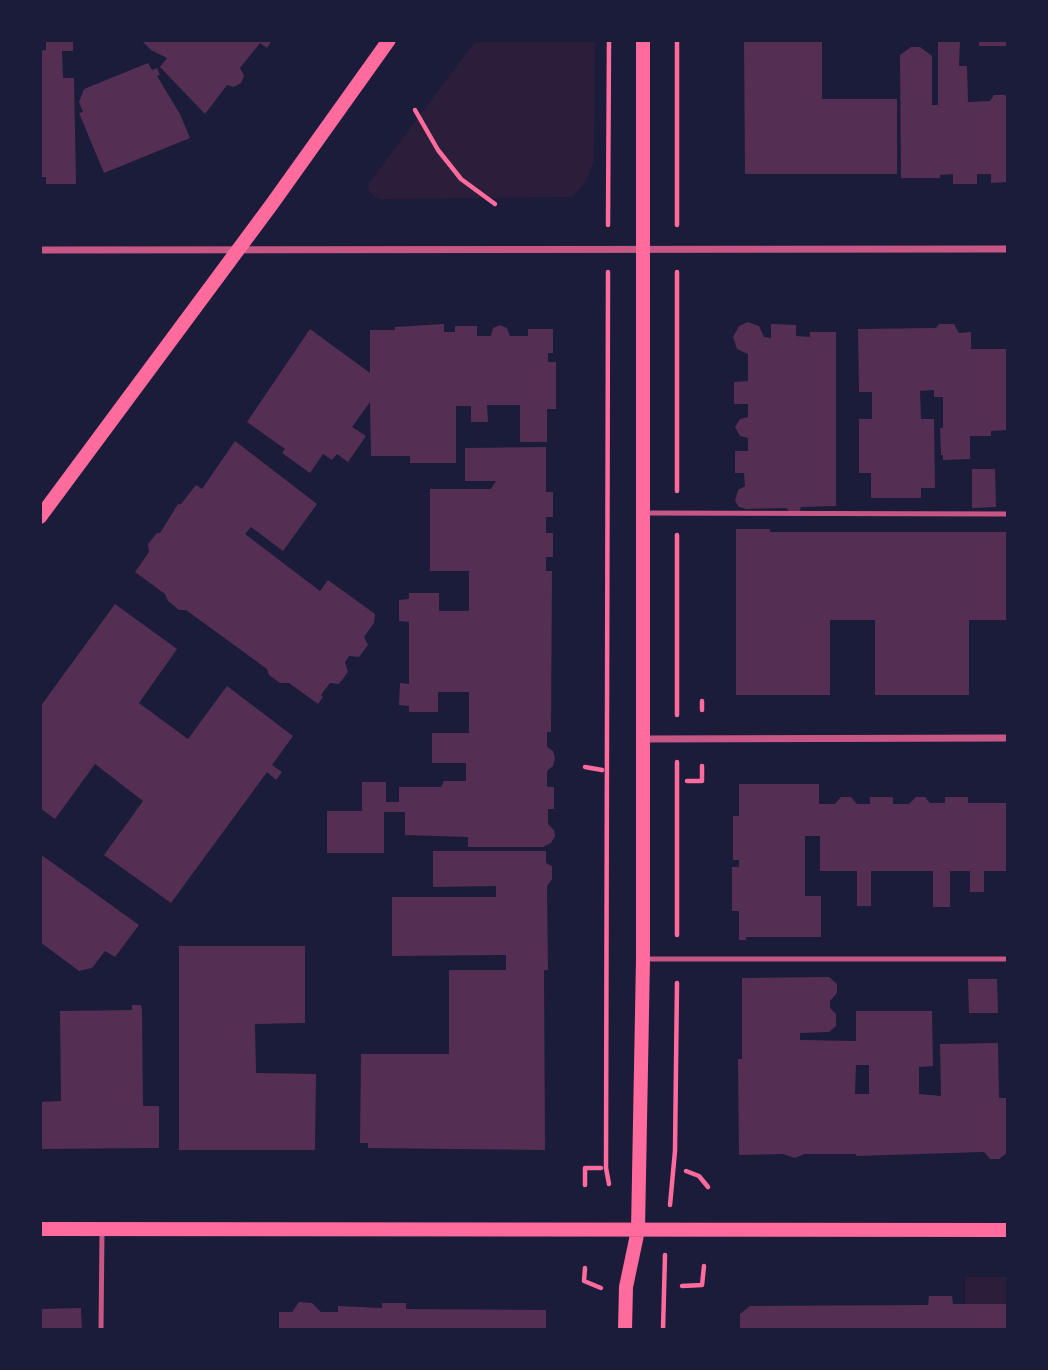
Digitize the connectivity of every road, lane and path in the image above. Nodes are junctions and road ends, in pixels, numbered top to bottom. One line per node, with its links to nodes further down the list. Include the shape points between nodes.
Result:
1 (389, 40): 9 (main road)
2 (609, 40): 6 (path)
3 (643, 40): 12 (main road)
4 (677, 40): 7 (path)
5 (415, 110): 8 (path, via 461,179)
6 (608, 186)
7 (676, 186)
8 (495, 204)
9 (237, 249): 11 (street); 12 (street); 16 (main road)
10 (1008, 249): 12 (street)
11 (40, 250)
12 (642, 251): 14 (main road)
13 (607, 309): 27 (path)
14 (642, 513): 15 (lane); 20 (main road)
15 (1008, 514)
16 (40, 517)
17 (702, 701): 18 (path)
18 (702, 710)
19 (1008, 738): 20 (street)
20 (643, 739): 25 (main road)
21 (702, 766): 24 (path, via 702,781)
22 (585, 767): 23 (path)
23 (602, 770)
24 (687, 781)
25 (643, 959): 26 (lane); 34 (main road)
26 (1008, 959)
27 (606, 1153)
28 (601, 1168): 30 (path, via 585,1168)
29 (686, 1171): 31 (path, via 699,1176)
30 (585, 1185)
31 (708, 1187)
32 (40, 1229): 33 (main road)
33 (102, 1229): 34 (main road); 41 (lane)
34 (638, 1230): 35 (main road); 42 (main road, via 626,1287)
35 (1008, 1230)
36 (704, 1266): 38 (path, via 702,1285)
37 (585, 1268): 39 (path, via 584,1281)
38 (682, 1286)
39 (602, 1288)
40 (663, 1302): 43 (path)
41 (101, 1330)
42 (625, 1330)
43 (663, 1330)

